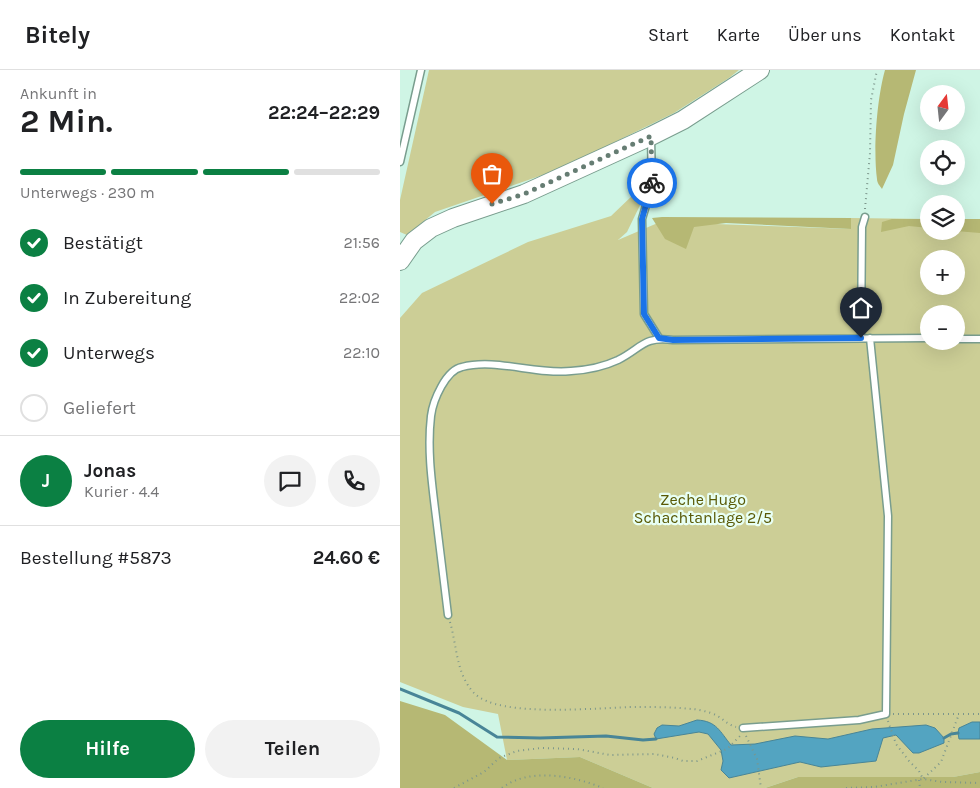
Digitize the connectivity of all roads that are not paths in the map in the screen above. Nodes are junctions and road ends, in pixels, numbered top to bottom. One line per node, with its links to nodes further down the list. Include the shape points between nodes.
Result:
1 (422, 70): 4 (lane)
2 (760, 70): 3 (street, via 683,120)
3 (651, 136): 6 (street, via 524,194 431,228 414,241); 7 (lane, via 652,185 642,219 644,314)
4 (400, 162)
5 (865, 218): 8 (lane, via 862,227)
6 (400, 261)
7 (659, 338): 8 (lane); 13 (lane, via 648,340 619,360 592,370 566,372 484,365 460,367 449,375 438,392 431,414 430,474)
8 (861, 338): 9 (lane)
9 (870, 338): 10 (lane); 14 (lane, via 888,516 886,714 859,720)
10 (920, 338)
11 (965, 338): 12 (lane)
12 (980, 339)
13 (448, 615)
14 (743, 728)

